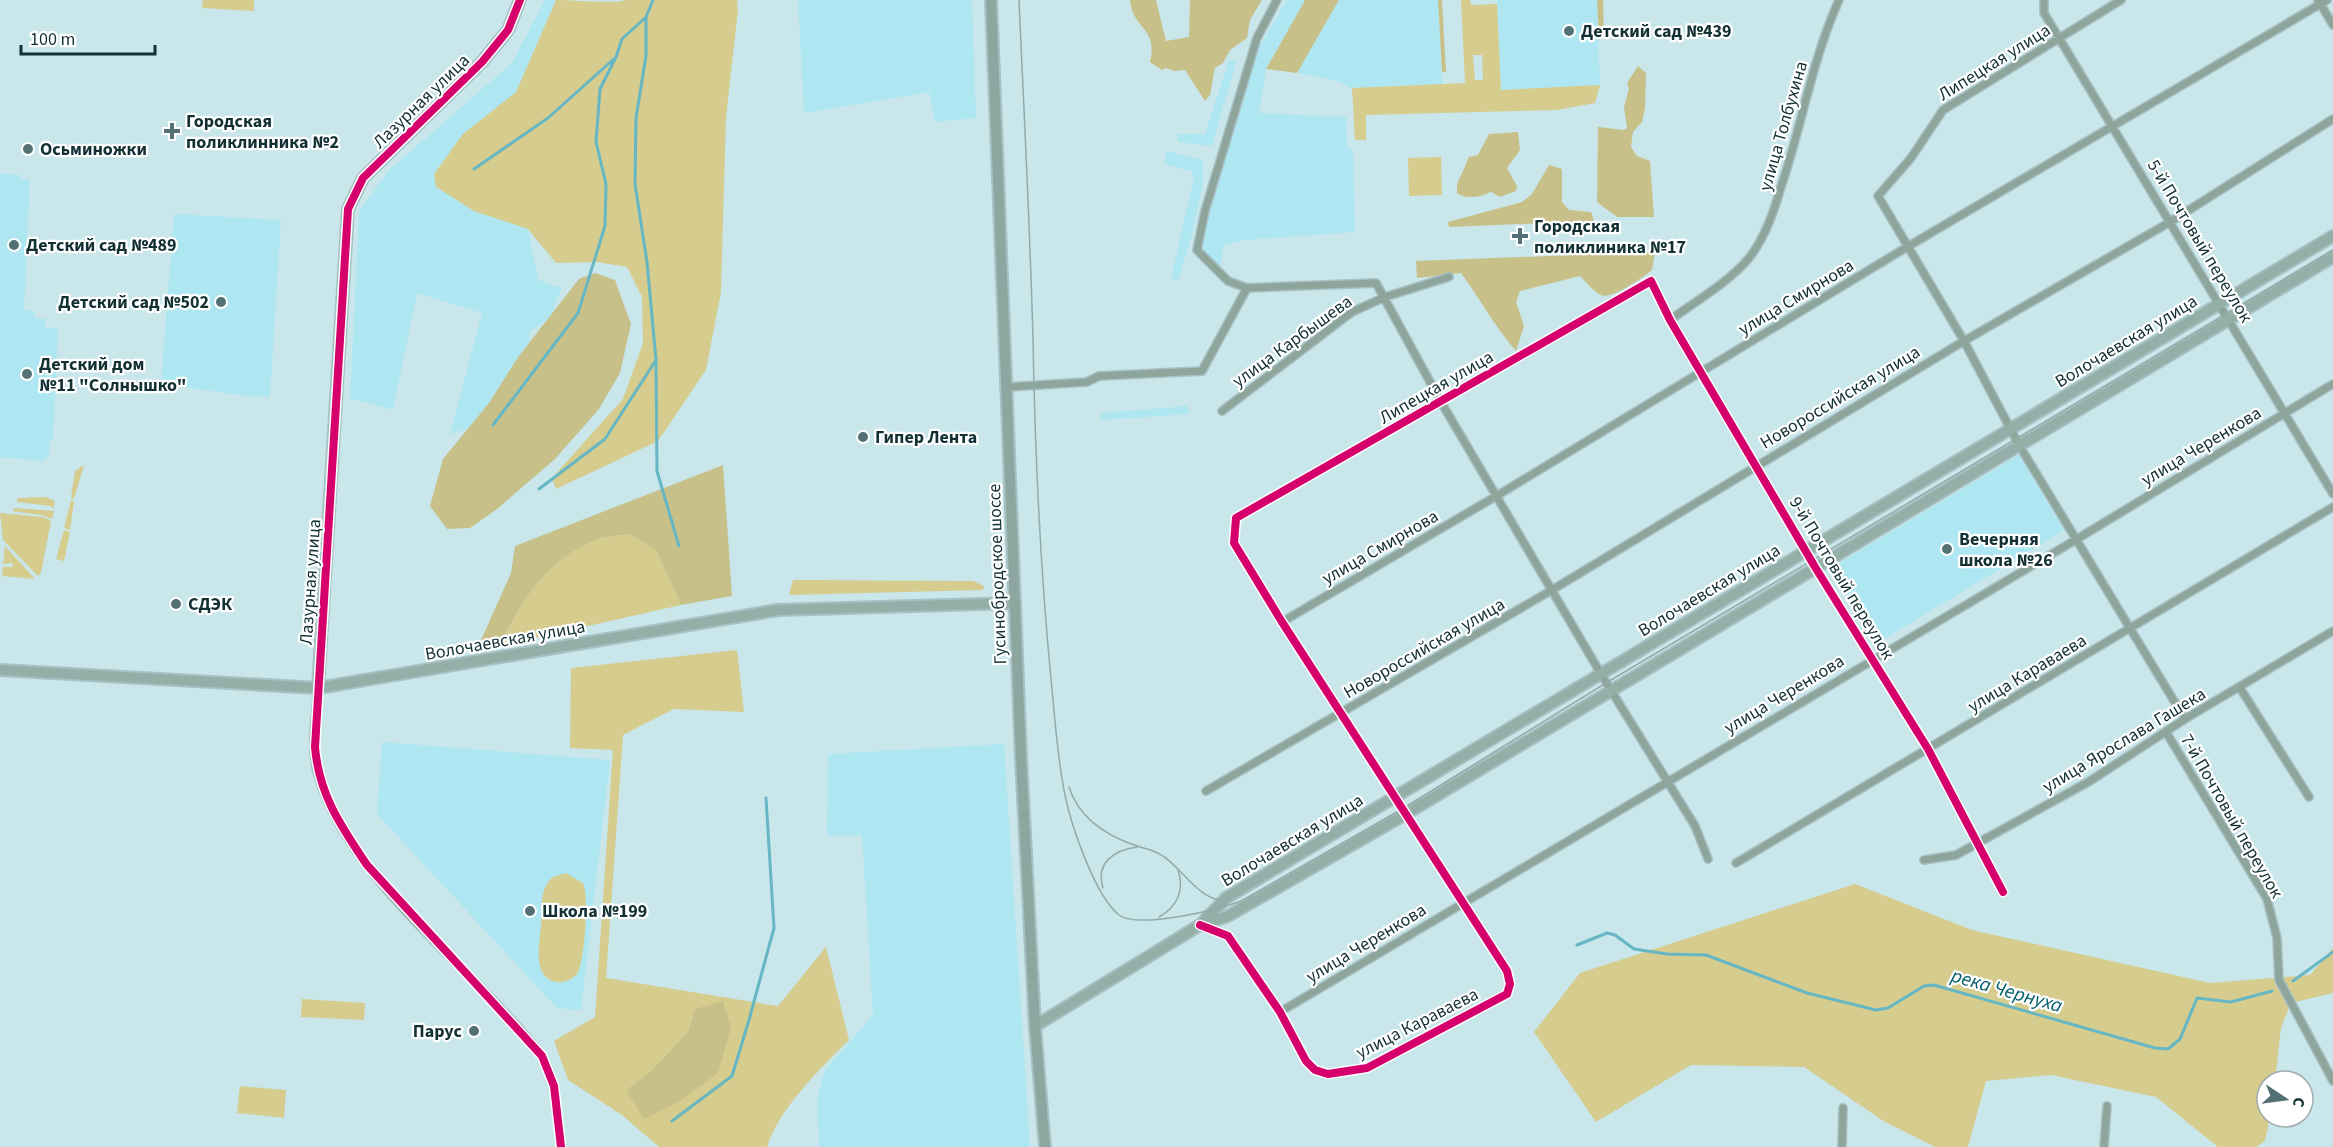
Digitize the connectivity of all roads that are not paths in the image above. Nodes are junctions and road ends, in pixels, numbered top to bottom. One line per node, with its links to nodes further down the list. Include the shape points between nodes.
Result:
1 (520, 0): 48 (main road, Лазурная улица, via 508,30 482,62 363,178 348,209)
2 (992, 0): 27 (main road, Гусинобродское шоссе)
3 (1277, 0): 19 (street, via 1257,38 1197,250 1228,281)
4 (1839, 0): 22 (street, улица Толбухина, via 1823,35 1791,158 1763,234 1749,257 1728,278)
5 (2121, 0): 10 (street, Липецкая улица)
6 (2327, 0): 8 (street, улица Смирнова)
7 (2043, 2): 10 (street, 5-й Почтовый переулок, via 2044,13)
8 (2319, 2): 9 (street); 12 (street, улица Смирнова)
9 (2333, 25)
10 (2060, 38): 12 (street, 5-й Почтовый переулок); 15 (street, Липецкая улица, via 1942,110 1916,151 1878,196)
11 (2333, 119): 13 (street, Новороссийская улица)
12 (2113, 127): 13 (street, 5-й Почтовый переулок); 15 (street, улица Смирнова)
13 (2170, 222): 21 (street, 5-й Почтовый переулок); 24 (street, Новороссийская улица)
14 (2333, 236): 21 (main road, Волочаевская улица)
15 (1907, 247): 24 (street); 25 (street, улица Смирнова)
16 (2333, 257): 23 (main road, Волочаевская улица)
17 (1449, 277): 20 (street, улица Карбышева)
18 (1651, 281): 22 (street, 9-й Почтовый переулок); 28 (street, Липецкая улица)
19 (1247, 288): 20 (street, via 1376,283); 27 (street, via 1202,371 1099,376 1088,382)
20 (1385, 297): 28 (street); 29 (street, улица Карбышева, via 1352,312)
21 (2220, 304): 23 (street, 5-й Почтовый переулок); 31 (main road, Волочаевская улица)
22 (1670, 320): 25 (street, 9-й Почтовый переулок)
23 (2230, 320): 30 (street, 5-й Почтовый переулок); 32 (main road, Волочаевская улица)
24 (1964, 341): 31 (street); 33 (street, Новороссийская улица)
25 (1702, 371): 33 (street, 9-й Почтовый переулок); 35 (street, улица Смирнова)
26 (2333, 384): 30 (street, улица Черенкова)
27 (1008, 387): 41 (main road, Гусинобродское шоссе)
28 (1441, 402): 35 (street); 42 (street, Липецкая улица, via 1236,518 1234,543)
29 (1222, 411)
30 (2285, 412): 34 (street, 5-й Почтовый переулок); 37 (street, улица Черенкова)
31 (2011, 429): 32 (street); 38 (main road, Волочаевская улица)
32 (2019, 444): 37 (street); 39 (main road, Волочаевская улица)
33 (1756, 465): 38 (street, 9-й Почтовый переулок); 40 (street, Новороссийская улица)
34 (2333, 494)
35 (1498, 495): 40 (street); 42 (street, улица Смирнова)
36 (2333, 507): 43 (street, улица Караваева)
37 (2077, 539): 43 (street); 45 (street, улица Черенкова)
38 (1806, 552): 39 (street, 9-й Почтовый переулок); 47 (main road, Волочаевская улица)
39 (1815, 567): 45 (street, 9-й Почтовый переулок); 50 (main road, Волочаевская улица)
40 (1552, 590): 47 (street); 51 (street, Новороссийская улица)
41 (1015, 603): 48 (main road, Волочаевская улица, via 778,610); 68 (main road, Гусинобродское шоссе)
42 (1282, 622): 51 (street)
43 (2132, 628): 52 (street); 54 (street, улица Караваева)
44 (2333, 631): 49 (street, улица Ярослава Гашека)
45 (1873, 659): 54 (street, 9-й Почтовый переулок); 55 (street, улица Черенкова)
46 (0, 670): 48 (main road, Волочаевская улица)
47 (1601, 674): 50 (street); 58 (main road, Волочаевская улица)
48 (318, 688): 72 (street, Лазурная улица, via 317,773 336,816 367,865 542,1056 554,1086)
49 (2240, 688): 52 (street, улица Ярослава Гашека); 57 (street)
50 (1610, 690): 55 (street); 59 (main road, Волочаевская улица)
51 (1342, 712): 56 (street, Новороссийская улица); 58 (street)
52 (2185, 719): 53 (street, улица Ярослава Гашека)
53 (2166, 732): 60 (street, улица Ярослава Гашека, via 2090,781); 69 (street, 7-й Почтовый переулок, via 2266,899 2277,938 2279,980)
54 (1928, 749): 60 (street, 9-й Почтовый переулок); 63 (street, улица Караваева)
55 (1666, 782): 61 (street, via 1695,826); 65 (street, улица Черенкова)
56 (1206, 791)
57 (2309, 797)
58 (1395, 798): 59 (street); 66 (main road, Волочаевская улица, via 1226,898)
59 (1406, 814): 65 (street); 66 (main road, Волочаевская улица, via 1228,916)
60 (1979, 842): 62 (street, улица Ярослава Гашека, via 1956,855); 64 (street, 9-й Почтовый переулок)
61 (1708, 859)
62 (1924, 860)
63 (1736, 863)
64 (2003, 892)
65 (1464, 903): 67 (street, улица Черенкова); 67 (street, улица Караваева, via 1507,971 1510,984 1507,994 1500,999 1367,1068 1328,1074 1315,1070 1306,1061)
66 (1200, 925): 67 (street, via 1228,936); 68 (main road, Волочаевская улица)
67 (1280, 1012)
68 (1035, 1026): 73 (main road, Гусинобродское шоссе)
69 (2333, 1081)
70 (2107, 1106): 75 (street)
71 (1843, 1108): 74 (street)
72 (561, 1147)
73 (1045, 1147)
74 (1842, 1147)
75 (2104, 1147)

